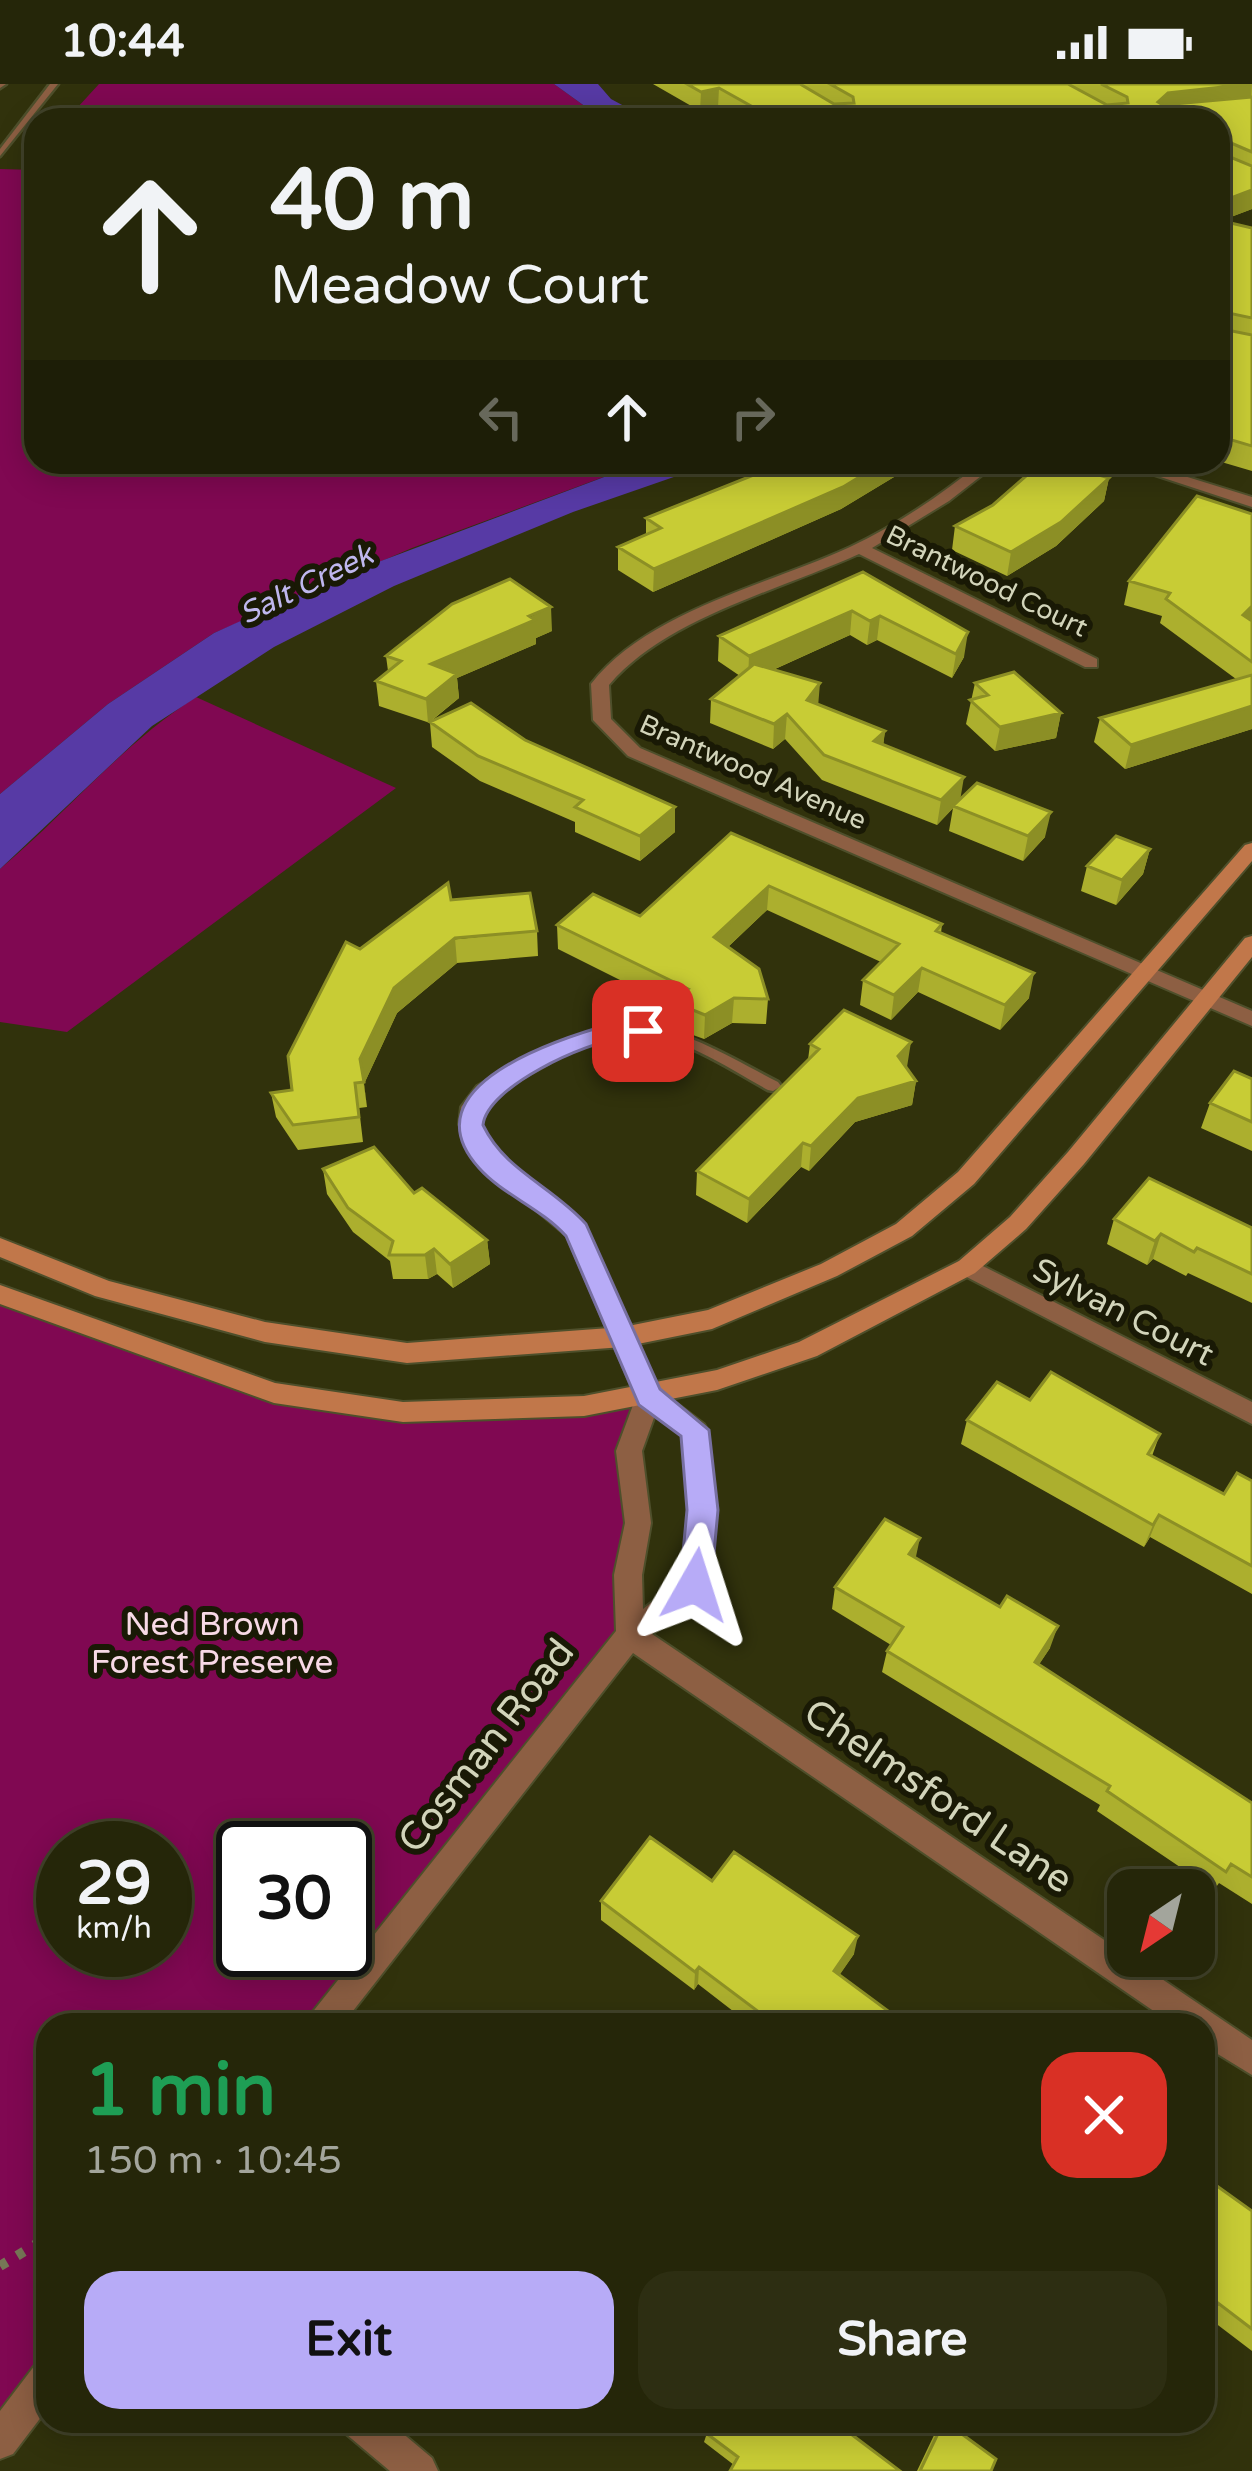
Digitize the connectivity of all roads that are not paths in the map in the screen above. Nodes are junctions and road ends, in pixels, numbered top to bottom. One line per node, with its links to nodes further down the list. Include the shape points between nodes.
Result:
1 (54, 84): 2 (lane)
2 (35, 108)
3 (24, 123): 4 (lane)
4 (0, 154)
5 (977, 474): 8 (street, Brantwood Avenue)
6 (1162, 474): 7 (street)
7 (1252, 502)
8 (859, 548): 9 (street, Brantwood Court); 12 (street, Brantwood Avenue, via 629,652 600,684 598,708 610,732 634,752)
9 (1090, 663)
10 (1252, 848): 12 (main road)
11 (1252, 943): 13 (main road)
12 (1144, 973): 13 (street); 20 (main road, via 966,1178 904,1230 712,1319)
13 (1206, 999): 14 (street); 18 (main road, via 1047,1190)
14 (1252, 1018)
15 (542, 1058): 16 (lane, via 618,1030 643,1031); 20 (street, via 484,1093 470,1125 488,1162 577,1231)
16 (773, 1086)
17 (0, 1247): 20 (main road, via 104,1288 265,1332 407,1353)
18 (967, 1267): 21 (main road, via 808,1349); 22 (street, Sylvan Court)
19 (0, 1294): 21 (main road, via 274,1394 403,1412)
20 (623, 1337): 21 (street)
21 (649, 1396): 23 (street, via 629,1451 638,1523 628,1575); 23 (street, Cosman Road, via 695,1430 703,1510 695,1585)
22 (1252, 1414)
23 (630, 1635): 24 (street, Cosman Road); 25 (street, Chelmsford Lane)
24 (331, 2013)
25 (1185, 2013)
26 (1215, 2033): 27 (street, Chelmsford Lane)
27 (1252, 2059)
28 (36, 2394): 30 (street)
29 (373, 2433): 31 (street)
30 (0, 2441)
31 (419, 2471)

